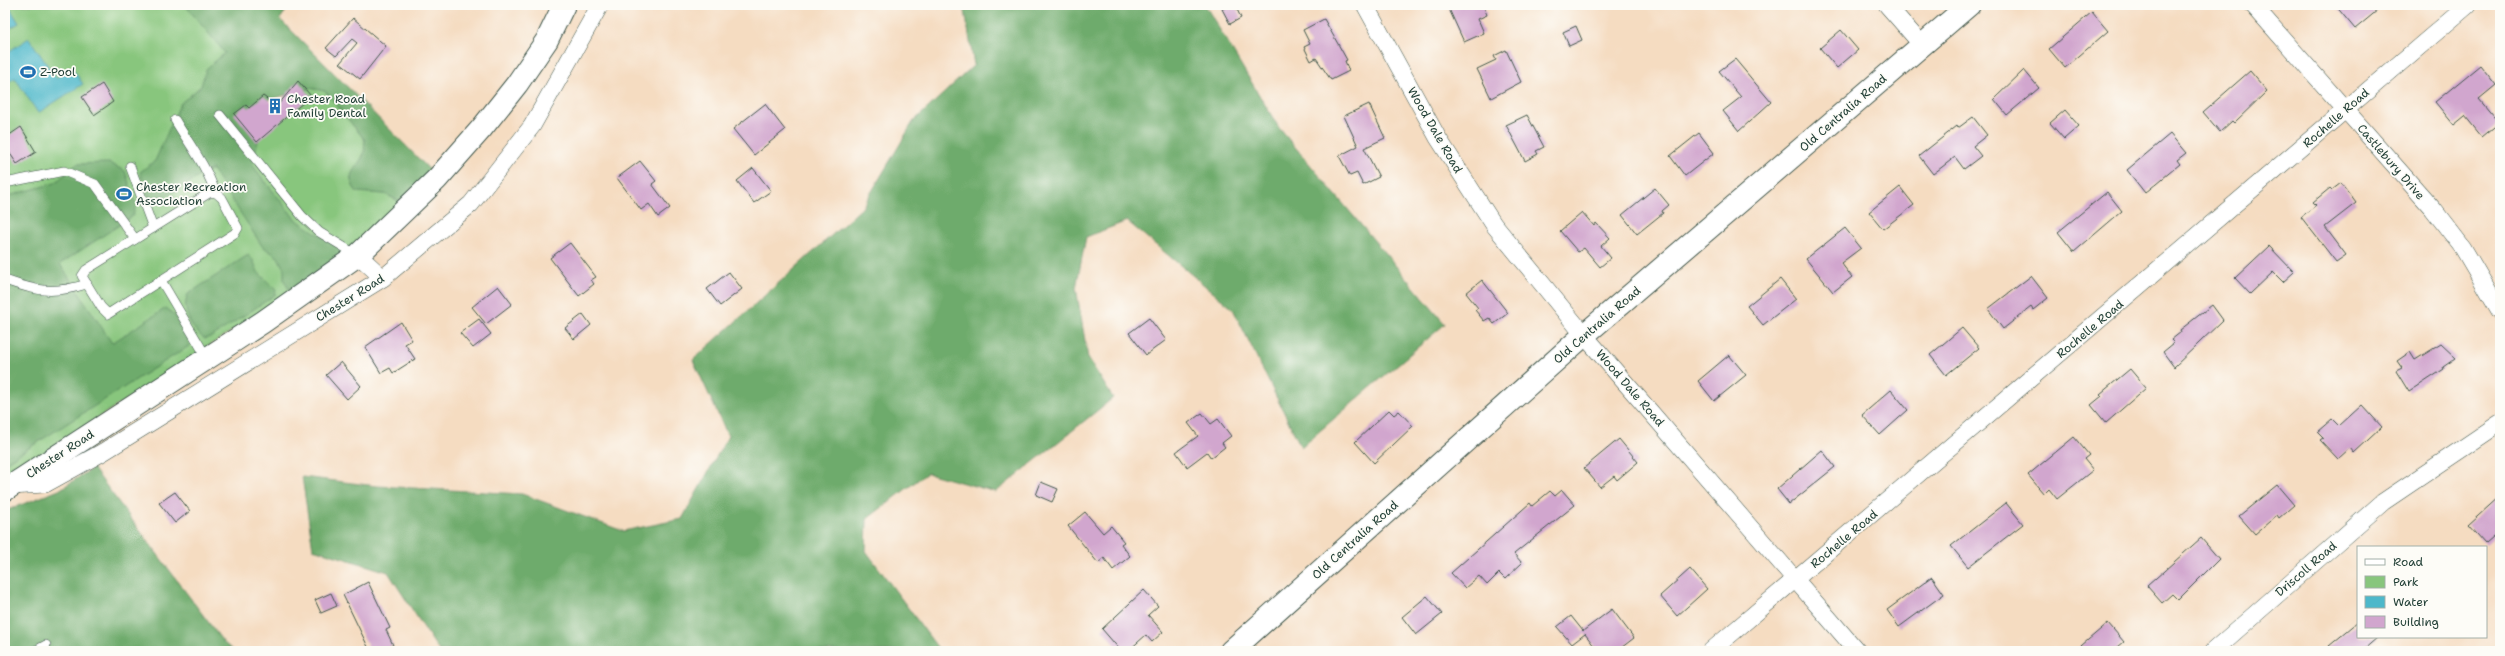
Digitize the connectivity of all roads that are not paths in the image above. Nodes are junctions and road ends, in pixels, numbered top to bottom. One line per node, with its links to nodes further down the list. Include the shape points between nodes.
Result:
1 (564, 5): 17 (street, Chester Road, via 547,40 517,84 482,128 437,179)
2 (600, 5): 18 (street, Chester Road, via 532,126 471,204)
3 (1365, 5): 23 (street, Wood Dale Road, via 1465,182 1526,266)
4 (1887, 5): 8 (street)
5 (1969, 5): 8 (street, Old Centralia Road)
6 (2254, 5): 9 (street, Castlebury Drive)
7 (2468, 5): 9 (street, Rochelle Road)
8 (1922, 46): 23 (street, Old Centralia Road)
9 (2346, 110): 22 (street, Castlebury Drive, via 2437,214 2462,248); 27 (street, Rochelle Road)
10 (220, 114): 17 (lane, via 302,216 319,232)
11 (175, 120): 14 (lane, via 207,171)
12 (130, 166): 15 (lane)
13 (5, 183): 16 (lane, via 64,171 95,184)
14 (216, 192): 15 (lane, via 209,193); 20 (lane, via 238,228 235,233)
15 (153, 228): 16 (lane)
16 (135, 239): 21 (lane, via 86,270 82,276)
17 (358, 255): 18 (street); 24 (street, Chester Road, via 312,290)
18 (383, 278): 26 (street, Chester Road, via 103,452 45,484)
19 (5, 280): 21 (lane, via 41,290 62,291)
20 (162, 282): 21 (lane, via 108,314); 24 (lane)
21 (87, 284)
22 (2500, 311)
23 (1584, 335): 27 (street, Wood Dale Road); 30 (street, Old Centralia Road)
24 (207, 358): 26 (street, Chester Road)
25 (2500, 422): 33 (street, Driscoll Road, via 2382,502)
26 (8, 488)
27 (1795, 581): 31 (street, Rochelle Road); 32 (street, Wood Dale Road)
28 (46, 645): 29 (lane)
29 (35, 651)
30 (1231, 651)
31 (1711, 651)
32 (1857, 651)
33 (2213, 651)

